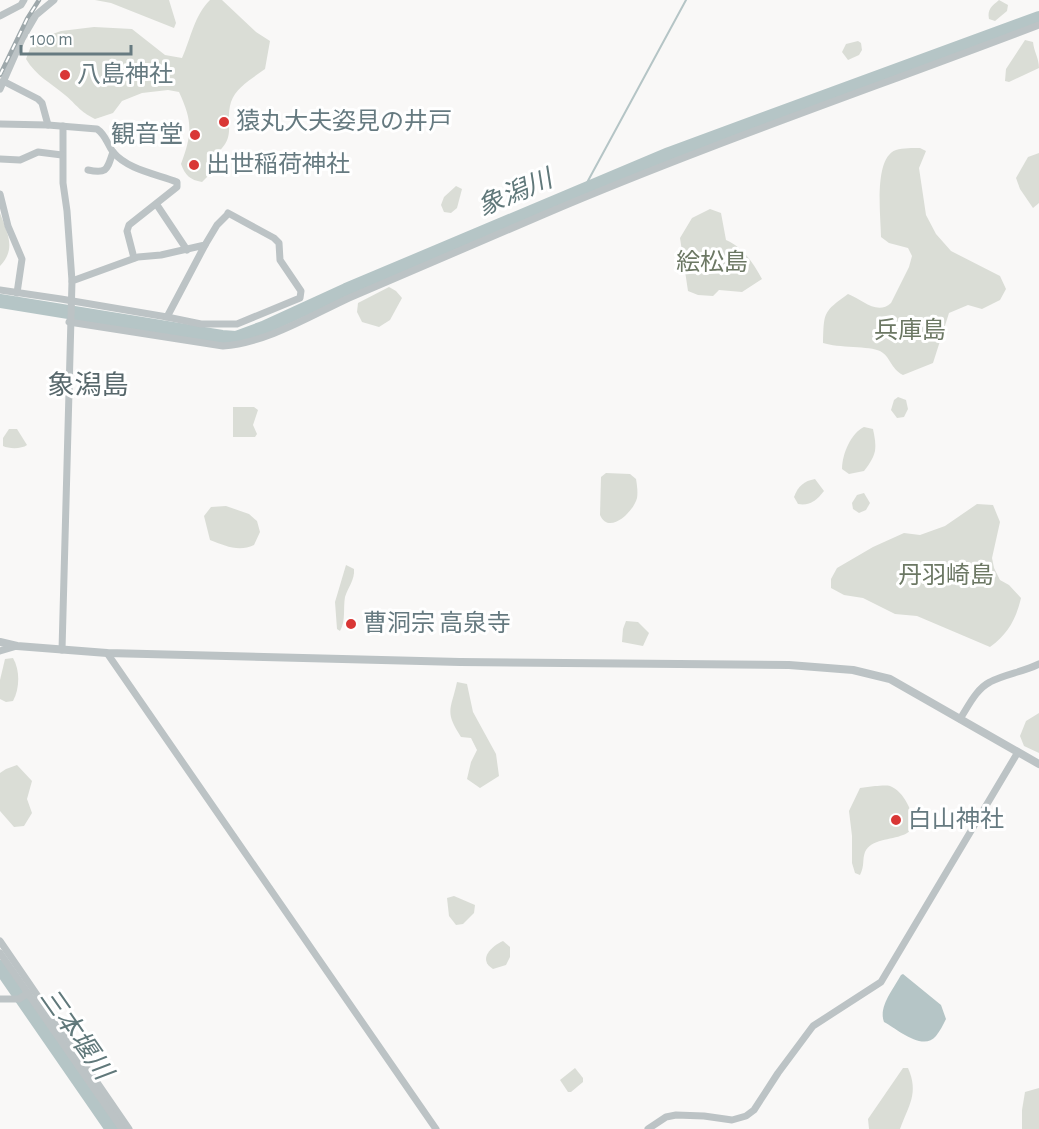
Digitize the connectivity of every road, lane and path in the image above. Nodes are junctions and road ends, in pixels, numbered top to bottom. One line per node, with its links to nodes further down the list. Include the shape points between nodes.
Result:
1 (24, 0): 3 (street)
2 (54, 0): 5 (street, via 36,15)
3 (0, 16)
4 (1039, 25): 24 (street, via 633,178 242,345 223,346)
5 (3, 81): 6 (street); 8 (street, via 38,99)
6 (0, 89)
7 (0, 124): 8 (street)
8 (48, 125): 9 (street)
9 (63, 126): 10 (street, via 97,129 104,133); 11 (street)
10 (113, 152): 13 (street, via 104,171); 15 (street, via 124,162 177,182 177,187)
11 (62, 155): 12 (street, via 38,152 20,160); 19 (street)
12 (0, 159)
13 (88, 170)
14 (0, 194): 21 (street, via 22,259)
15 (157, 205): 17 (street); 18 (street, via 129,225)
16 (205, 245): 17 (street); 23 (street); 23 (street, via 227,214 274,238 279,243 280,260 302,291 300,298 237,324 201,324)
17 (187, 250): 18 (street)
18 (134, 258): 19 (street)
19 (72, 281): 22 (street)
20 (0, 290): 21 (street)
21 (18, 293): 22 (street)
22 (70, 300): 23 (street); 24 (street)
23 (167, 317)
24 (69, 322): 27 (street)
25 (0, 642): 26 (street)
26 (17, 646): 27 (street); 28 (street)
27 (62, 650): 29 (street)
28 (0, 651)
29 (106, 653): 31 (street, via 830,668 890,680); 40 (street)
30 (1039, 664): 31 (street, via 989,682)
31 (960, 719): 32 (street)
32 (1018, 752): 33 (street); 41 (street, via 881,982 813,1026 746,1116 732,1120 676,1114)
33 (1039, 764)
34 (0, 941): 39 (street)
35 (0, 953): 36 (street)
36 (28, 993): 37 (street, via 19,999); 38 (street)
37 (0, 999)
38 (122, 1129)
39 (129, 1129)
40 (436, 1129)
41 (648, 1129)

